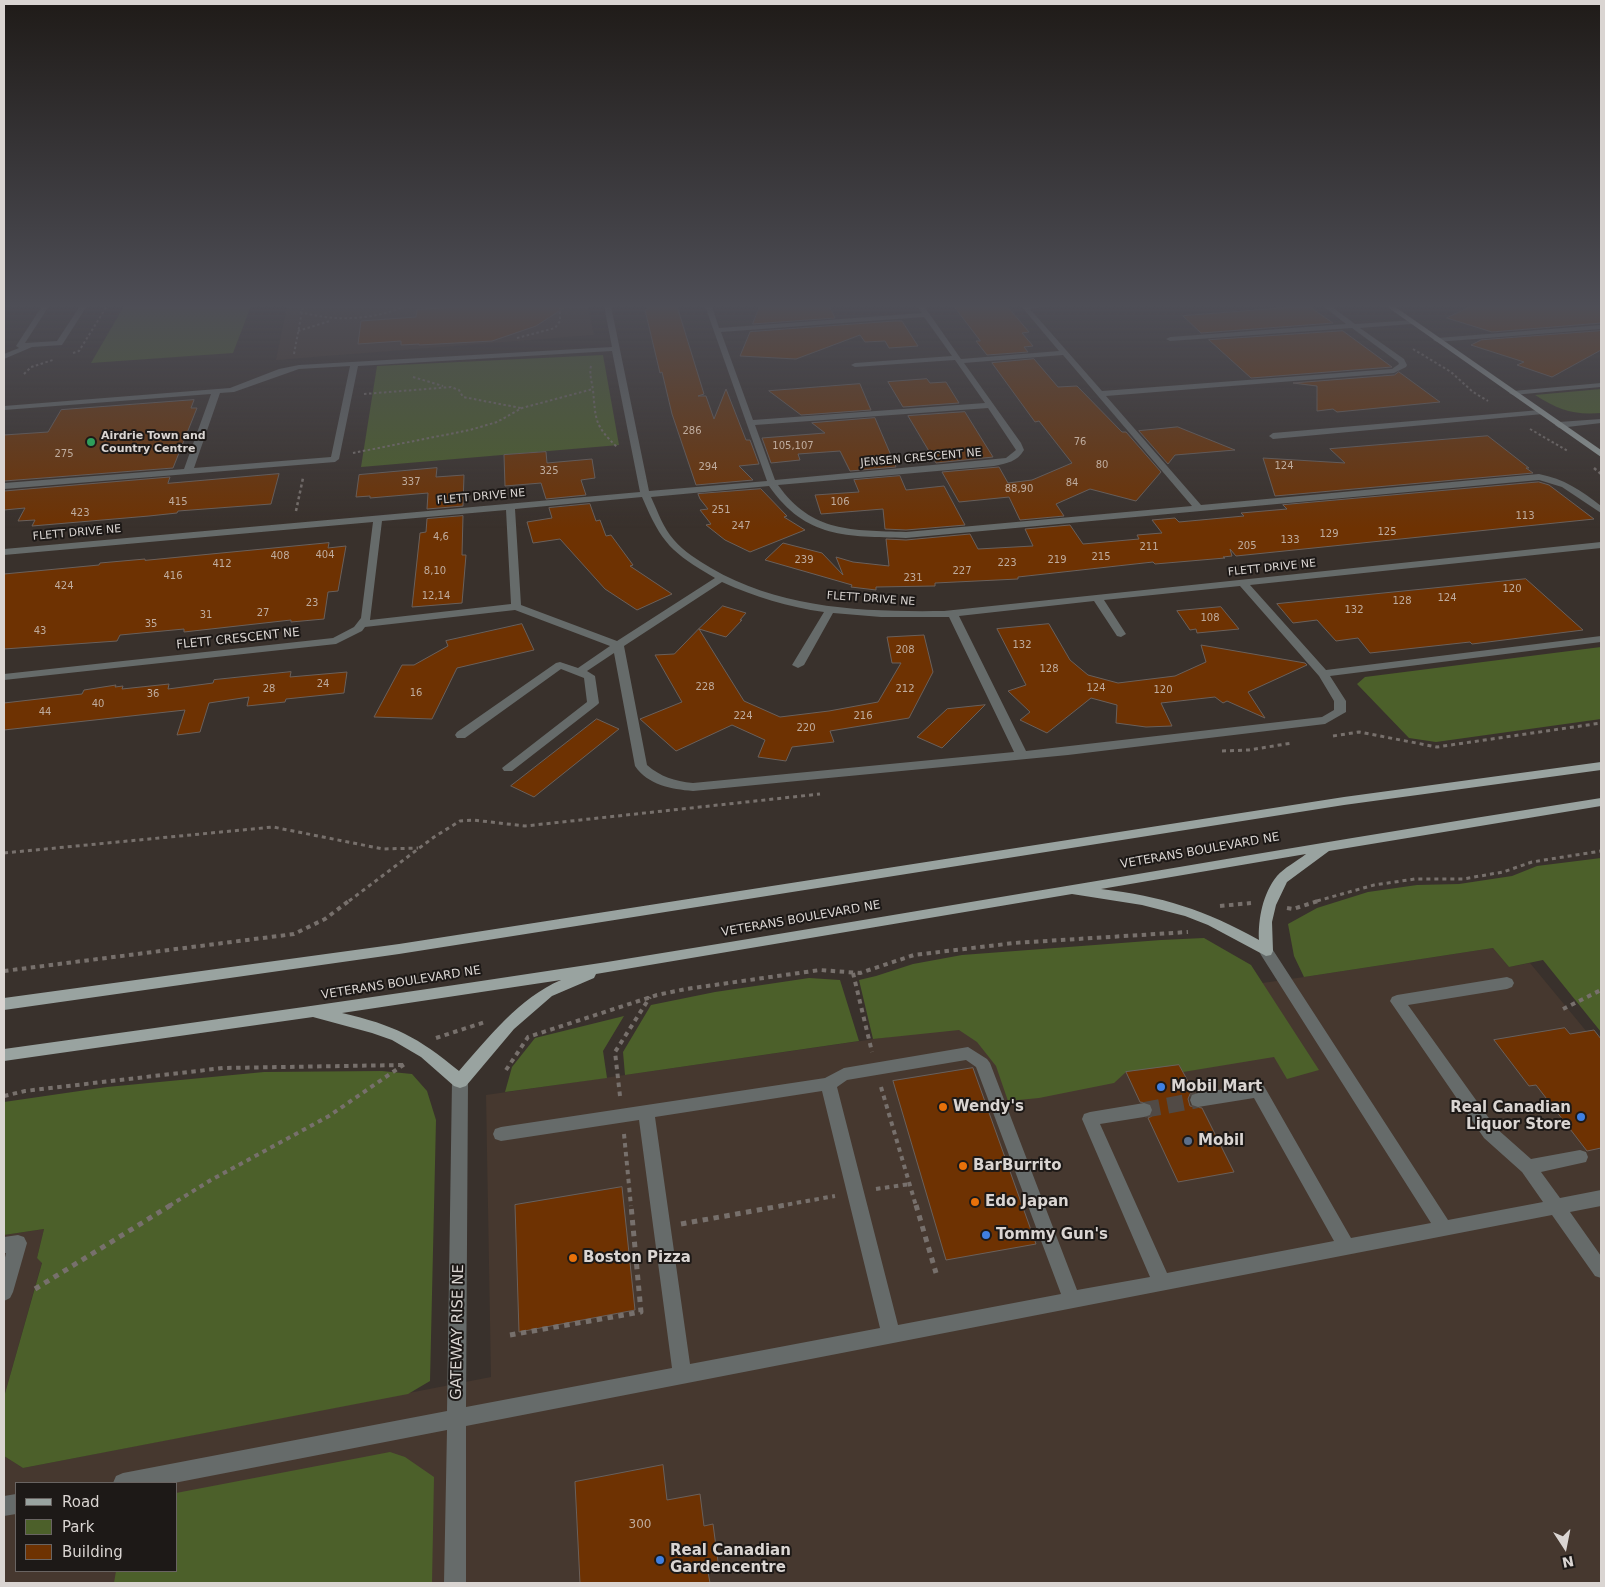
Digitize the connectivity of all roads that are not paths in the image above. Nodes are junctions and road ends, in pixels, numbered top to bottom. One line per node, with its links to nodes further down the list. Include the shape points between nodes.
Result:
1 (260, 380): 10 (street)
2 (351, 380): 21 (street, via 335,459)
3 (622, 380): 24 (street)
4 (734, 380): 17 (street)
5 (973, 380): 13 (street, JENSEN CRESCENT NE)
6 (1087, 380): 12 (street)
7 (1270, 380): 12 (street)
8 (1494, 380): 11 (main road)
9 (1601, 385): 11 (street)
10 (216, 392): 14 (street); 21 (street)
11 (1513, 393): 15 (main road)
12 (1099, 394): 26 (street)
13 (990, 405): 17 (street); 22 (street, JENSEN CRESCENT NE, via 1020,450 1008,461)
14 (4, 408)
15 (1540, 412): 18 (main road); 19 (street)
16 (1601, 421): 18 (street)
17 (750, 423): 22 (street)
18 (1559, 425): 20 (main road)
19 (1273, 436)
20 (1601, 454)
21 (188, 470): 23 (street)
22 (772, 483): 24 (street, JENSEN CRESCENT NE); 26 (street, via 786,504 805,519 835,529 872,534 906,535)
23 (4, 486)
24 (645, 494): 25 (street, FLETT DRIVE NE); 31 (street, FLETT DRIVE NE, via 668,540)
25 (510, 506): 28 (street, FLETT DRIVE NE); 34 (street)
26 (1198, 508): 27 (street, via 1539,477 1567,484)
27 (1601, 510)
28 (378, 519): 30 (street, FLETT DRIVE NE); 37 (street, via 366,618)
29 (1601, 545): 32 (street, FLETT DRIVE NE)
30 (4, 552)
31 (722, 578): 35 (street, FLETT DRIVE NE, via 771,597); 40 (street)
32 (1244, 584): 33 (street, FLETT DRIVE NE); 43 (street)
33 (1098, 599): 36 (street, FLETT DRIVE NE); 38 (street)
34 (516, 607): 37 (street); 40 (street)
35 (830, 610): 36 (street, FLETT DRIVE NE, via 902,615); 41 (street)
36 (952, 613): 46 (street)
37 (362, 624): 44 (street, FLETT CRESCENT NE, via 336,642)
38 (1120, 634)
39 (1601, 639): 43 (street)
40 (618, 644): 42 (street); 46 (street, via 641,766 652,778 671,785 693,787)
41 (798, 665)
42 (579, 672): 45 (street, via 560,665); 48 (street, via 589,676 593,703)
43 (1323, 674): 46 (street, via 1340,701 1340,712 1325,720)
44 (4, 677)
45 (461, 735)
46 (1022, 755)
47 (1601, 766): 55 (main road, VETERANS BOULEVARD NE, via 1344,801 399,949)
48 (508, 768)
49 (1601, 802): 50 (main road, VETERANS BOULEVARD NE)
50 (1327, 845): 51 (main road, VETERANS BOULEVARD NE); 52 (main road, via 1282,879 1269,905 1265,922)
51 (1062, 890): 52 (main road, via 1136,898 1184,910 1206,918); 53 (main road, VETERANS BOULEVARD NE)
52 (1266, 951): 68 (street)
53 (607, 966): 56 (main road, VETERANS BOULEVARD NE); 58 (main road, via 547,992 509,1025)
54 (1507, 983): 65 (street, via 1397,1001 1490,1134)
55 (4, 1004)
56 (311, 1012): 57 (main road, VETERANS BOULEVARD NE); 58 (main road, via 373,1026 399,1036 422,1049)
57 (4, 1055)
58 (460, 1081): 77 (street, GATEWAY RISE NE)
59 (828, 1084): 62 (street); 74 (street, via 844,1074 968,1053 982,1063); 75 (street)
60 (1198, 1100): 70 (street, via 1258,1091)
61 (1144, 1110): 72 (street, via 1090,1119)
62 (646, 1112): 63 (street); 76 (street)
63 (502, 1134)
64 (1580, 1157): 65 (street)
65 (1528, 1167): 67 (street)
66 (1601, 1198): 67 (street)
67 (1557, 1207): 68 (street); 71 (street)
68 (1444, 1228): 70 (street)
69 (4, 1246): 73 (street, via 18,1243)
70 (1347, 1247): 72 (street)
71 (1601, 1270)
72 (1162, 1283): 74 (street)
73 (4, 1292)
74 (1072, 1300): 75 (street)
75 (891, 1335): 76 (street)
76 (682, 1375): 77 (street)
77 (457, 1419): 78 (street); 79 (street, GATEWAY RISE NE)
78 (128, 1482)
79 (455, 1583)

